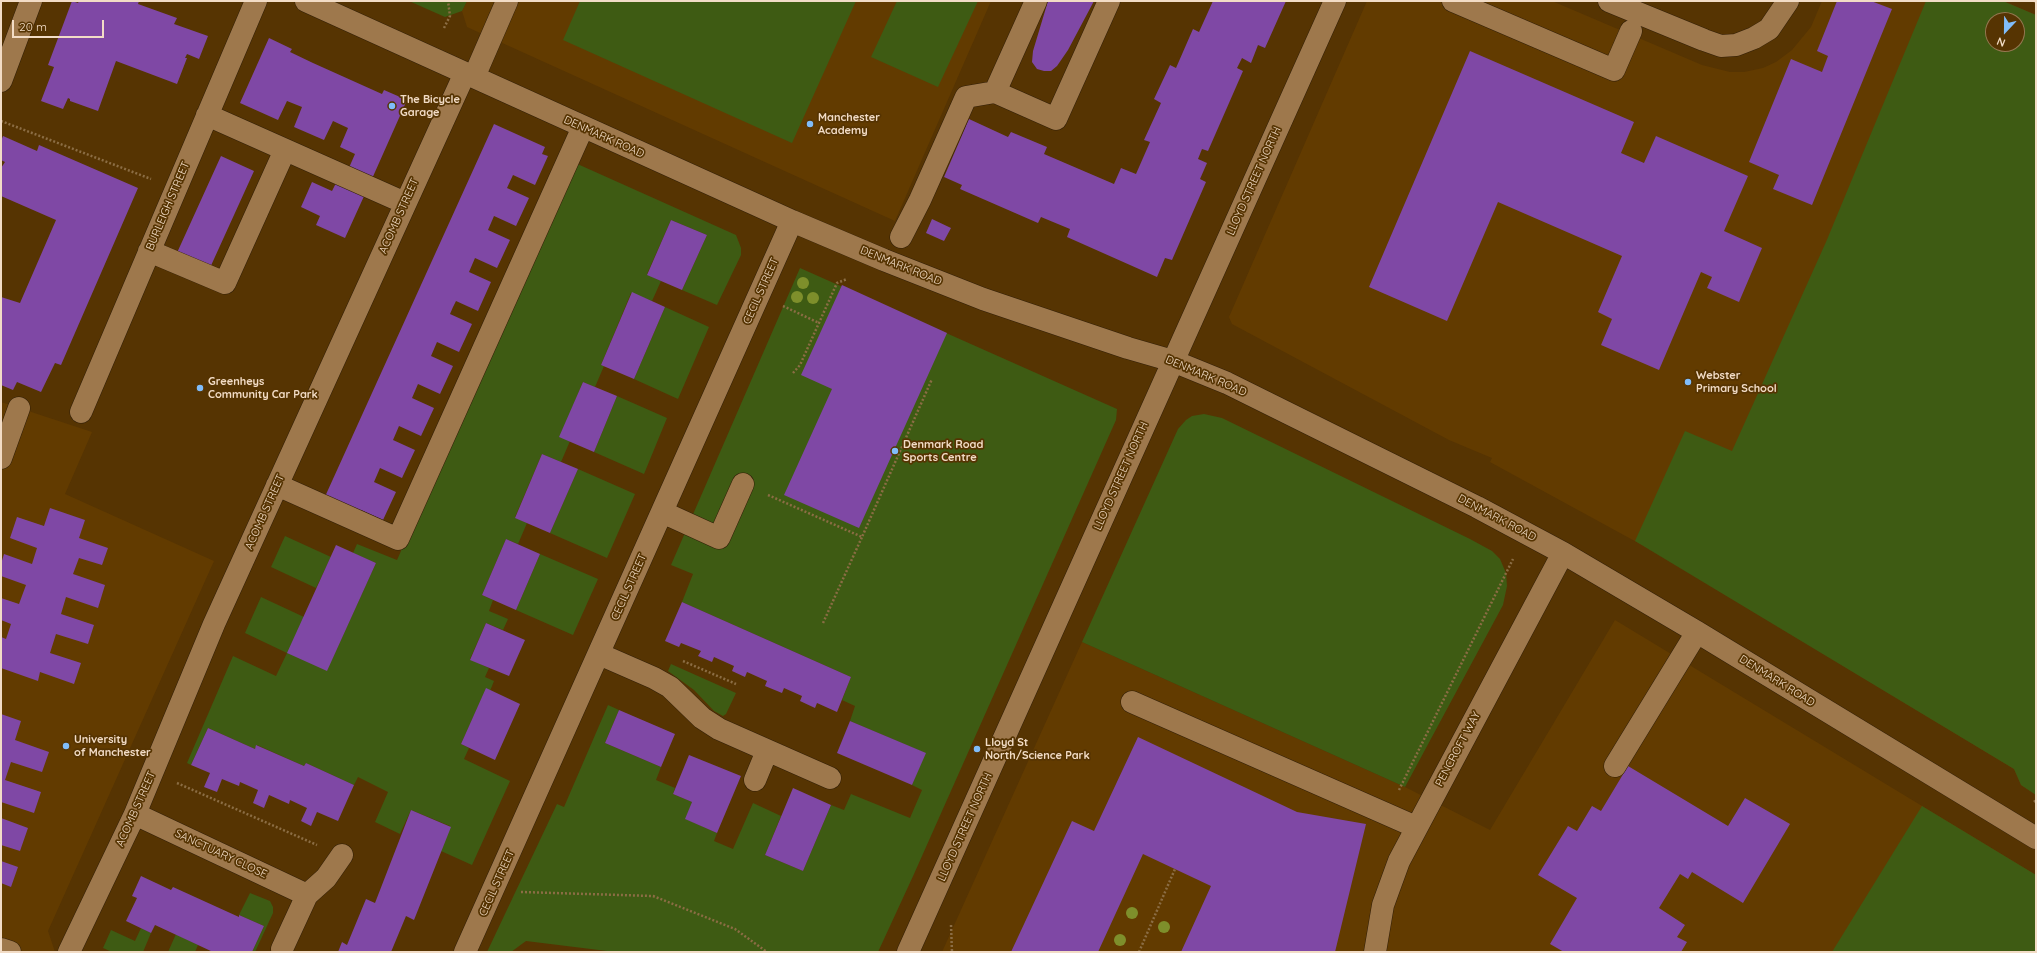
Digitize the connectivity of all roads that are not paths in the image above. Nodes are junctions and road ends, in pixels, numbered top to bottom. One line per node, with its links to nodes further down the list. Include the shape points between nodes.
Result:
1 (32, 1): 13 (street)
2 (256, 1): 15 (street, BURLEIGH STREET)
3 (306, 1): 12 (street, DENMARK ROAD)
4 (507, 1): 12 (street, ACOMB STREET)
5 (1036, 1): 14 (street)
6 (1109, 1): 14 (street, via 1056,120)
7 (1335, 1): 22 (street, LLOYD STREET NORTH)
8 (1453, 1): 11 (street, via 1614,70)
9 (1609, 1): 10 (street, via 1721,46 1736,45 1769,29)
10 (1788, 1)
11 (1631, 31)
12 (469, 75): 16 (street, DENMARK ROAD); 18 (street, ACOMB STREET)
13 (1, 81)
14 (995, 92): 20 (street, via 966,97)
15 (207, 115): 17 (street); 21 (street, BURLEIGH STREET)
16 (583, 127): 19 (street, DENMARK ROAD); 27 (street, via 398,539)
17 (285, 150): 18 (street); 21 (street, via 225,283)
18 (405, 204): 27 (street, ACOMB STREET)
19 (792, 221): 22 (street, DENMARK ROAD, via 983,299); 28 (street, CECIL STREET)
20 (901, 237)
21 (149, 251): 24 (street, BURLEIGH STREET)
22 (1174, 361): 29 (street, DENMARK ROAD, via 1234,386); 47 (street, LLOYD STREET NORTH)
23 (19, 408): 25 (street)
24 (81, 412)
25 (1, 458)
26 (743, 484): 28 (street, via 719,538)
27 (277, 485): 37 (street, ACOMB STREET, via 214,624)
28 (662, 512): 31 (street, CECIL STREET)
29 (1562, 553): 30 (street, DENMARK ROAD); 38 (street, PENCROFT WAY)
30 (1698, 632): 34 (street); 39 (street, DENMARK ROAD)
31 (599, 654): 33 (street, via 670,687 702,718 719,729); 46 (street, CECIL STREET)
32 (1132, 702): 38 (street)
33 (767, 751): 35 (street); 36 (street)
34 (1615, 766)
35 (830, 778)
36 (755, 780)
37 (135, 814): 41 (street, SANCTUARY CLOSE); 45 (street, ACOMB STREET)
38 (1416, 827): 48 (street, PENCROFT WAY, via 1399,861 1383,905)
39 (2036, 838)
40 (333, 851): 41 (street, via 326,878)
41 (307, 895): 43 (street)
42 (1, 949): 44 (street)
43 (282, 949)
44 (10, 952)
45 (69, 952)
46 (465, 952)
47 (908, 952)
48 (1375, 952)

